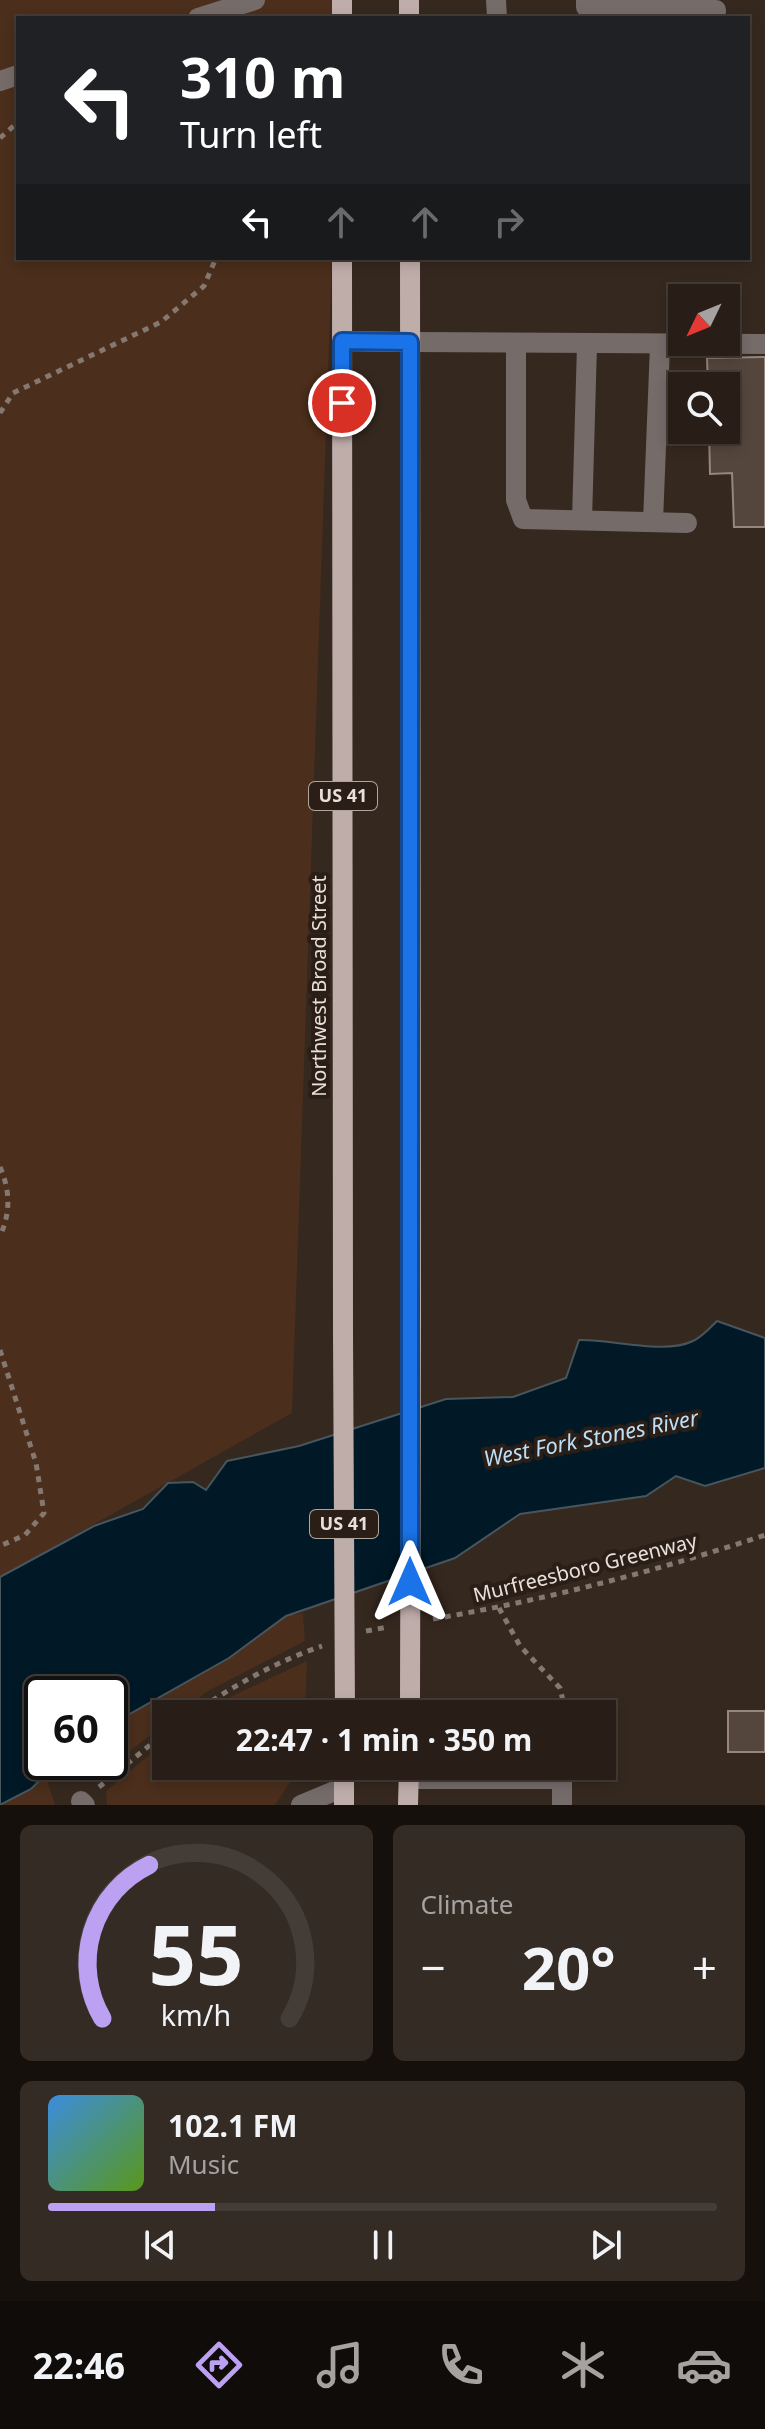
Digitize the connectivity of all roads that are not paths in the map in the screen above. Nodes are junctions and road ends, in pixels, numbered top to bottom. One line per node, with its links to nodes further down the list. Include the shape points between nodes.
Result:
1 (255, 0): 3 (lane)
2 (586, 0): 4 (lane, via 586,7 716,10)
3 (204, 16)
4 (715, 16)
5 (342, 260): 7 (main road, Northwest Broad Street / US 41)
6 (410, 260): 8 (main road)
7 (342, 341): 8 (main road); 16 (main road, Northwest Broad Street / US 41, bridge)
8 (410, 342): 12 (lane); 17 (main road, bridge)
9 (765, 344): 11 (lane)
10 (587, 345): 11 (lane); 12 (lane); 13 (lane)
11 (660, 345): 14 (lane)
12 (516, 346): 13 (lane, via 516,500 523,519)
13 (582, 520): 14 (lane)
14 (653, 522): 15 (lane)
15 (687, 523)
16 (345, 1700)
17 (410, 1700)
18 (409, 1780): 22 (main road)
19 (562, 1780): 23 (lane)
20 (344, 1786): 21 (lane)
21 (301, 1805)
22 (408, 1805)
23 (562, 1805)

